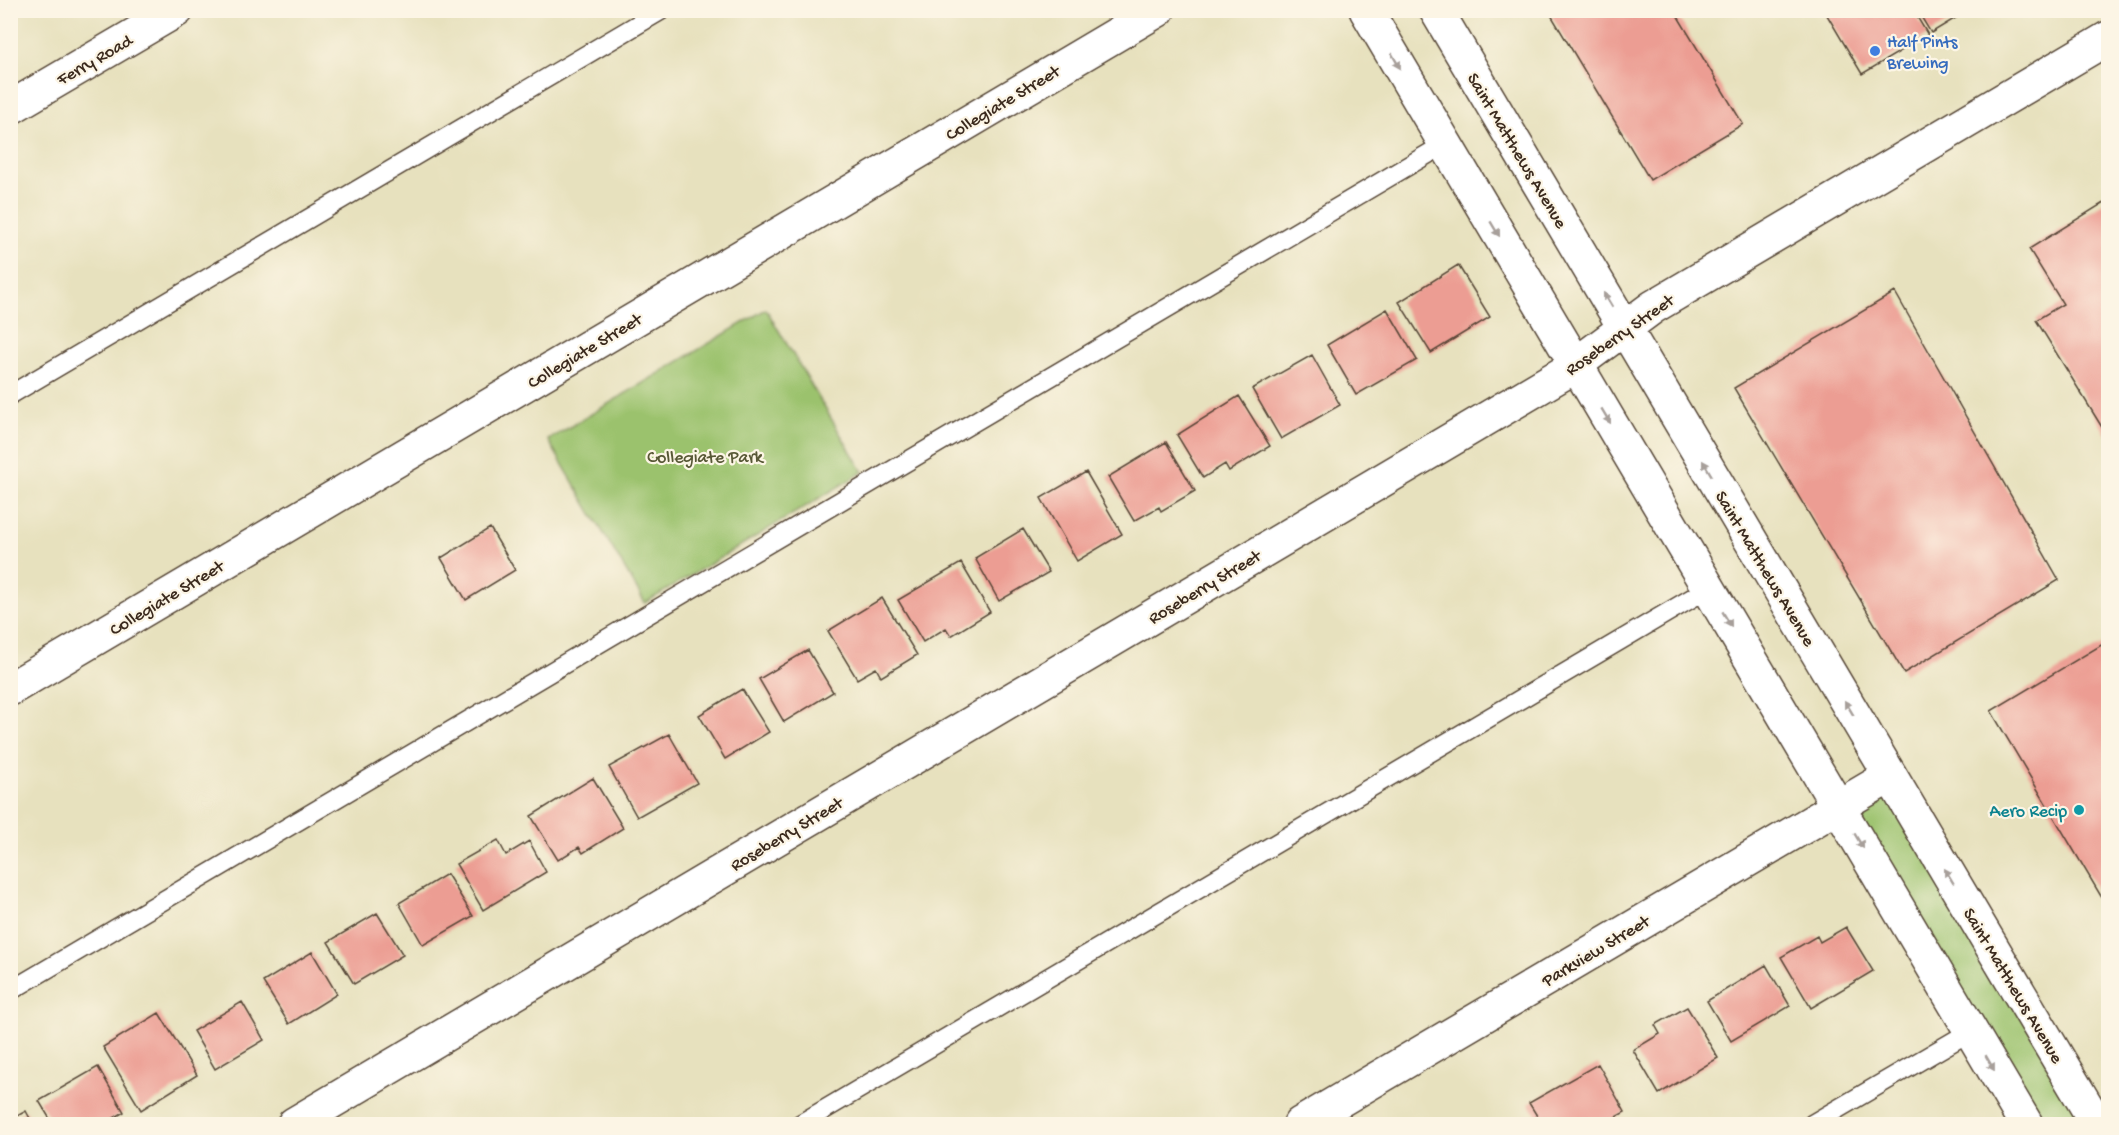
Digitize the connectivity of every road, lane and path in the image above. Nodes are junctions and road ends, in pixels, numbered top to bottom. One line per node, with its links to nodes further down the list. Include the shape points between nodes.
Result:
1 (177, 10): 7 (street, Ferry Road)
2 (662, 10): 11 (lane)
3 (1158, 10): 13 (street, Collegiate Street)
4 (1366, 10): 8 (street, one-way to 8)
5 (1436, 10): 9 (street, Saint Matthews Avenue, one-way to 5)
6 (2109, 38): 9 (street, Roseberry Street, via 1653,308)
7 (10, 108)
8 (1445, 144): 10 (street, one-way to 10); 16 (lane)
9 (1624, 329): 10 (street, Roseberry Street); 14 (street, Saint Matthews Avenue, one-way to 9)
10 (1576, 365): 12 (street, one-way to 12); 18 (street, Roseberry Street)
11 (10, 395)
12 (1709, 588): 15 (street, one-way to 15); 19 (lane)
13 (10, 689)
14 (1890, 776): 15 (street, Parkview Street); 23 (street, Saint Matthews Avenue, one-way to 14)
15 (1838, 806): 17 (street, one-way to 17); 20 (street, Parkview Street)
16 (10, 991)
17 (1971, 1031): 21 (lane); 22 (street, one-way to 22)
18 (294, 1125)
19 (800, 1125)
20 (1300, 1125)
21 (1812, 1125)
22 (2026, 1125)
23 (2097, 1125)

